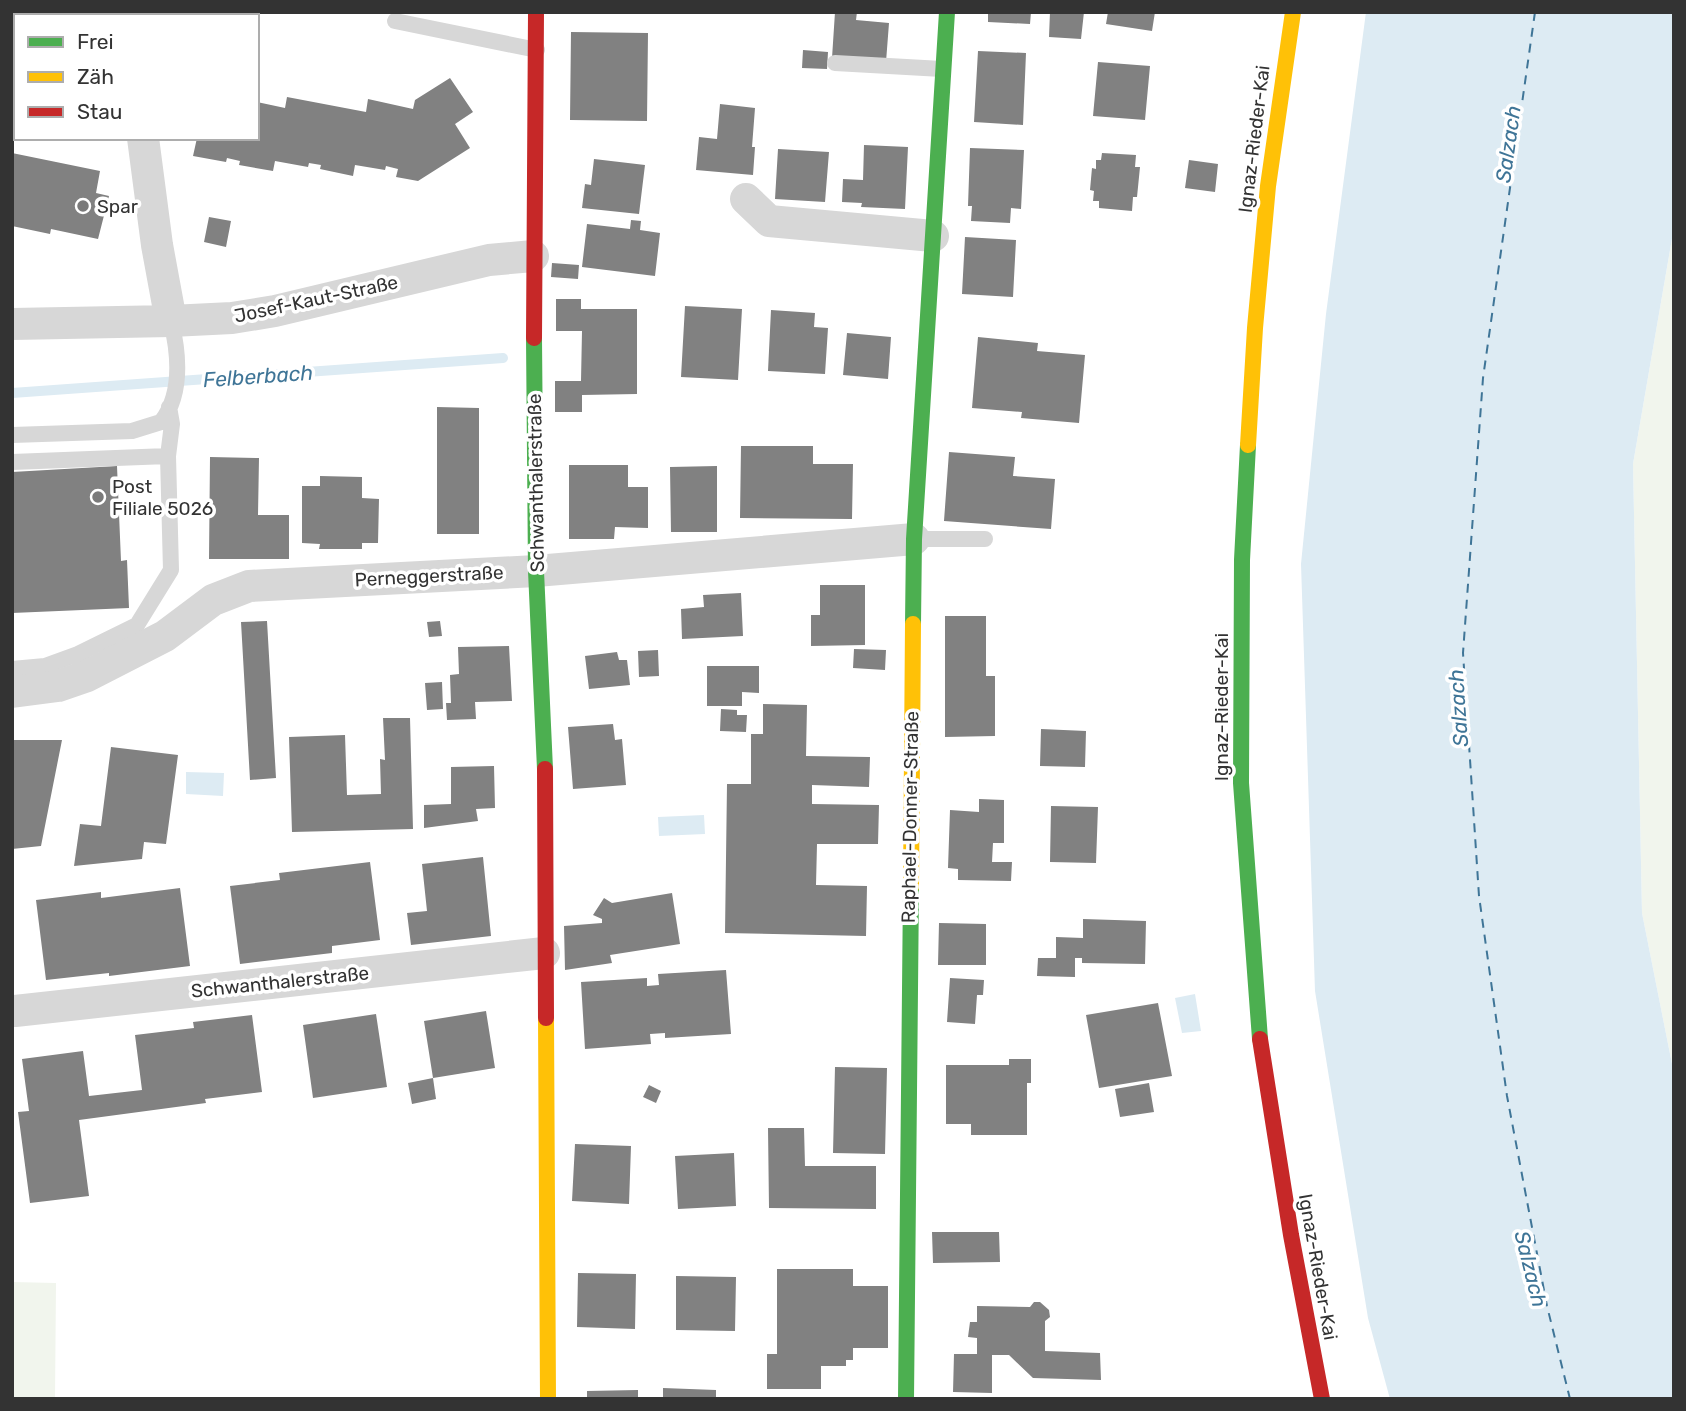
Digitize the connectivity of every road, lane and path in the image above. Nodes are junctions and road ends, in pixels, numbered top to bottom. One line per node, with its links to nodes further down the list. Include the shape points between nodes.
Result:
1 (536, 12): 5 (street, Schwanthalerstraße)
2 (947, 12): 7 (street, Raphael-Donner-Straße)
3 (1293, 12): 28 (street, Ignaz-Rieder-Kai, via 1268,186 1255,328 1242,559 1241,783 1259,1032)
4 (395, 21): 5 (lane)
5 (537, 50): 11 (street, Schwanthalerstraße)
6 (835, 63): 7 (lane)
7 (942, 69): 10 (street, Raphael-Donner-Straße)
8 (142, 140): 13 (street)
9 (746, 199): 10 (street, via 769,221)
10 (933, 236): 18 (street, Raphael-Donner-Straße)
11 (533, 256): 13 (street, Josef-Kaut-Straße, via 489,260); 20 (street, Schwanthalerstraße)
12 (12, 324): 13 (street, Josef-Kaut-Straße)
13 (174, 335): 14 (lane, via 176,386)
14 (169, 407): 15 (lane, via 161,422 132,431); 16 (lane)
15 (12, 435)
16 (169, 456): 17 (lane); 21 (lane, via 171,570 137,625)
17 (12, 462)
18 (914, 539): 19 (lane); 20 (street, Perneggerstraße); 27 (street, Raphael-Donner-Straße)
19 (985, 539)
20 (536, 571): 21 (street, Perneggerstraße, via 249,586 213,600 165,636); 24 (street, Schwanthalerstraße, via 545,759)
21 (83, 665): 22 (lane); 23 (street, Perneggerstraße, via 58,685)
22 (12, 669)
23 (12, 692)
24 (544, 953): 25 (street, Schwanthalerstraße); 26 (street, Schwanthalerstraße)
25 (15, 1012)
26 (548, 1399)
27 (906, 1399)
28 (1322, 1399)

